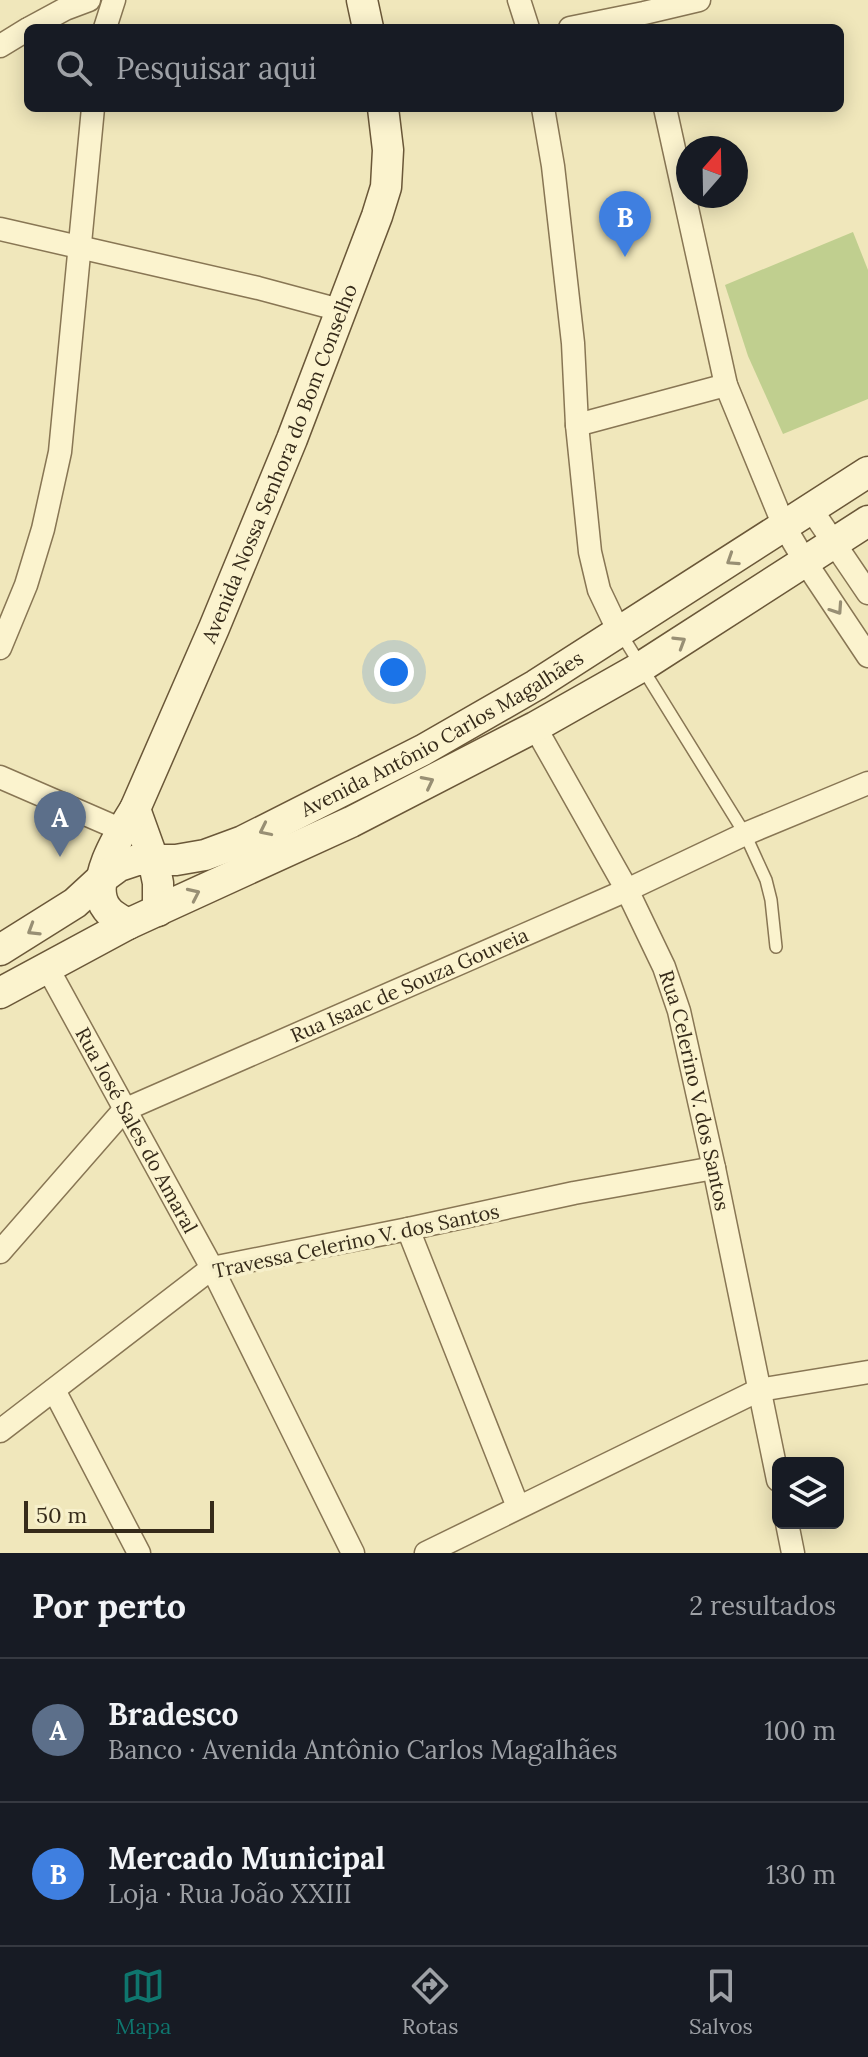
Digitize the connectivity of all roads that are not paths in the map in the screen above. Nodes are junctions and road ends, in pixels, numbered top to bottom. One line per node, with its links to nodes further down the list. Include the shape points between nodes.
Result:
1 (89, 0): 7 (street)
2 (114, 0): 8 (street)
3 (362, 0): 9 (main road)
4 (519, 0): 10 (street)
5 (699, 0): 6 (street)
6 (646, 21): 11 (street)
7 (37, 24)
8 (106, 24)
9 (367, 24)
10 (527, 24)
11 (613, 24)
12 (24, 31): 13 (street)
13 (0, 46)
14 (93, 112): 19 (street)
15 (383, 112): 20 (main road, Avenida Nossa Senhora do Bom Conselho, via 386,187)
16 (544, 112): 22 (street, via 573,343)
17 (666, 112): 21 (street)
18 (0, 229): 19 (street)
19 (79, 248): 20 (street); 31 (street, via 53,491 26,585)
20 (340, 310): 37 (main road, Avenida Nossa Senhora do Bom Conselho)
21 (726, 385): 22 (street); 26 (street)
22 (577, 425): 30 (street, via 595,576)
23 (868, 472): 24 (main road, Avenida Antônio Carlos Magalhães)
24 (811, 509): 26 (main road, Avenida Antônio Carlos Magalhães); 27 (street)
25 (868, 521): 27 (main road, Avenida Antônio Carlos Magalhães)
26 (784, 526): 28 (street); 30 (main road, Avenida Antônio Carlos Magalhães, one-way to 30)
27 (835, 543): 28 (main road, Avenida Antônio Carlos Magalhães); 29 (street)
28 (806, 563): 32 (street, one-way to 32); 33 (main road, Avenida Antônio Carlos Magalhães, one-way to 28)
29 (868, 593)
30 (619, 632): 33 (lane); 39 (main road, Avenida Antônio Carlos Magalhães, one-way to 39, via 423,750 243,841 205,855)
31 (0, 648)
32 (868, 656)
33 (641, 667): 34 (main road, Avenida Antônio Carlos Magalhães); 38 (lane)
34 (535, 727): 41 (street, Rua Celerino V. dos Santos); 42 (main road, Avenida Antônio Carlos Magalhães, one-way to 34, via 351,822)
35 (0, 777): 37 (street)
36 (868, 783): 38 (street, Rua Isaac de Souza Gouveia)
37 (133, 823): 39 (main road); 40 (main road, Avenida Nossa Senhora do Bom Conselho)
38 (745, 834): 41 (street, Rua Isaac de Souza Gouveia); 44 (lane, via 766,880)
39 (153, 859): 40 (main road, Avenida Antônio Carlos Magalhães, via 119,866); 42 (main road)
40 (100, 880): 43 (main road, via 105,907); 45 (main road, Avenida Antônio Carlos Magalhães, one-way to 45, via 75,903)
41 (627, 890): 48 (street, Rua Isaac de Souza Gouveia); 49 (street, Rua Celerino V. dos Santos, via 679,1011)
42 (158, 911): 43 (main road, Avenida Antônio Carlos Magalhães)
43 (128, 924): 46 (main road, Avenida Antônio Carlos Magalhães)
44 (776, 947)
45 (0, 950)
46 (47, 967): 47 (main road, Avenida Antônio Carlos Magalhães); 48 (street, Rua José Sales do Amaral)
47 (0, 993)
48 (124, 1110): 51 (street, Rua Isaac de Souza Gouveia); 52 (street, Rua José Sales do Amaral)
49 (714, 1168): 50 (street, Travessa Celerino V. dos Santos); 55 (street, Rua Celerino V. dos Santos)
50 (408, 1229): 52 (street, Travessa Celerino V. dos Santos); 58 (street)
51 (0, 1252)
52 (212, 1268): 54 (street, Travessa Celerino V. dos Santos); 61 (street, Rua José Sales do Amaral)
53 (868, 1372): 55 (street)
54 (54, 1390): 56 (street, Travessa Celerino V. dos Santos); 60 (street)
55 (759, 1390): 57 (street, Rua Celerino V. dos Santos); 58 (street)
56 (0, 1431)
57 (773, 1457)
58 (518, 1507): 62 (street)
59 (788, 1529): 63 (street)
60 (139, 1553)
61 (353, 1553)
62 (426, 1553)
63 (793, 1553)

